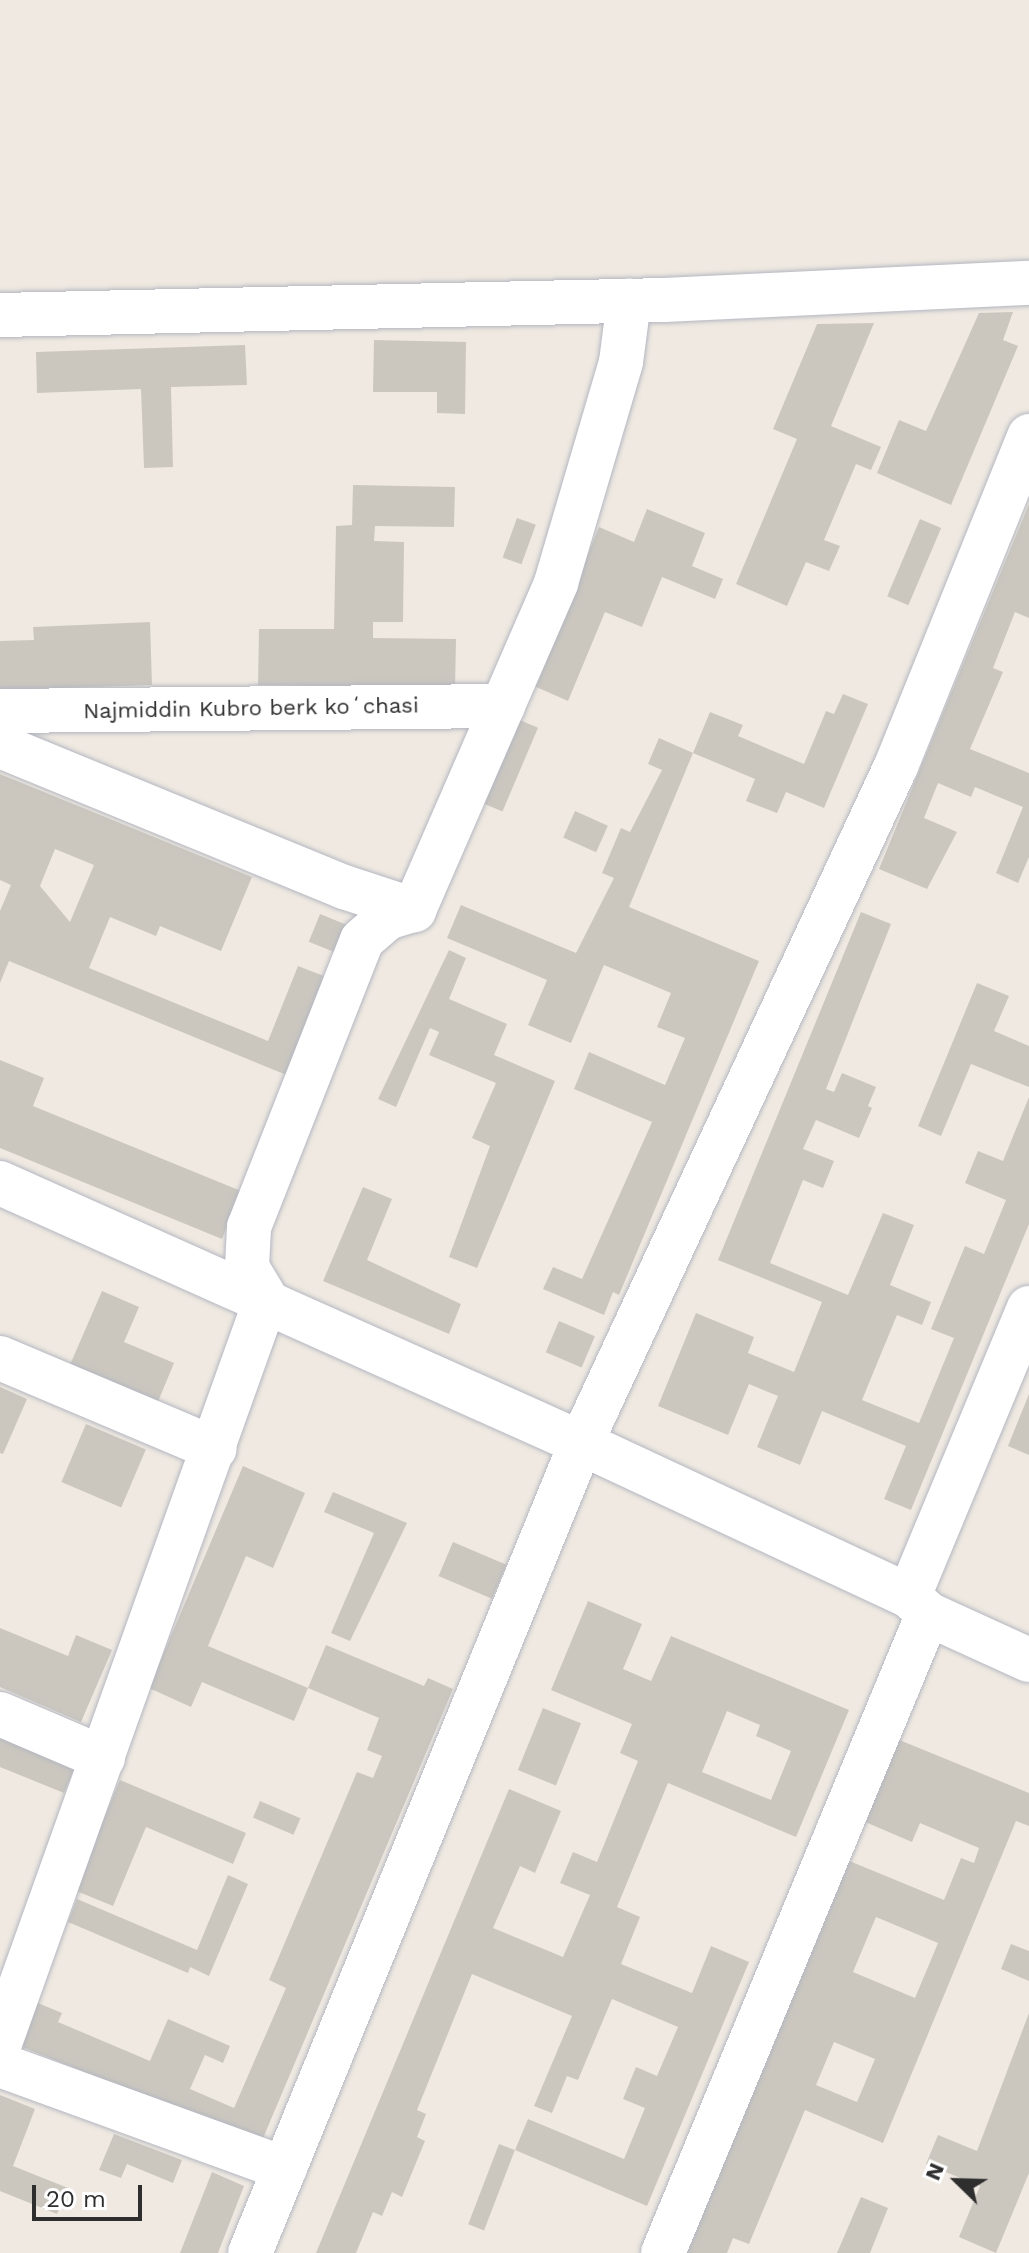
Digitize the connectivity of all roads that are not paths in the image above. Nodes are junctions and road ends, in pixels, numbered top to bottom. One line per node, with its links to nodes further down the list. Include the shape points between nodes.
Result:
1 (1029, 283): 2 (street)
2 (647, 301): 3 (street); 5 (street, via 621,362 556,583)
3 (0, 315)
4 (1029, 436): 13 (street, via 896,766)
5 (503, 706): 6 (street, Najmiddin Kubro berk koʻchasi); 8 (street)
6 (0, 711)
7 (0, 746): 8 (street, via 344,887)
8 (414, 910): 10 (street, via 387,918 362,940 249,1227 247,1267)
9 (0, 1183): 10 (street)
10 (266, 1299): 13 (street); 14 (street)
11 (1029, 1308): 15 (street)
12 (0, 1358): 14 (street)
13 (581, 1443): 15 (street); 21 (street)
14 (215, 1449): 18 (street)
15 (918, 1605): 16 (street); 23 (street)
16 (1029, 1660)
17 (0, 1714): 18 (street)
18 (103, 1758): 19 (street)
19 (0, 2043)
20 (0, 2065): 21 (street)
21 (285, 2169): 22 (street)
22 (250, 2253)
23 (663, 2253)

